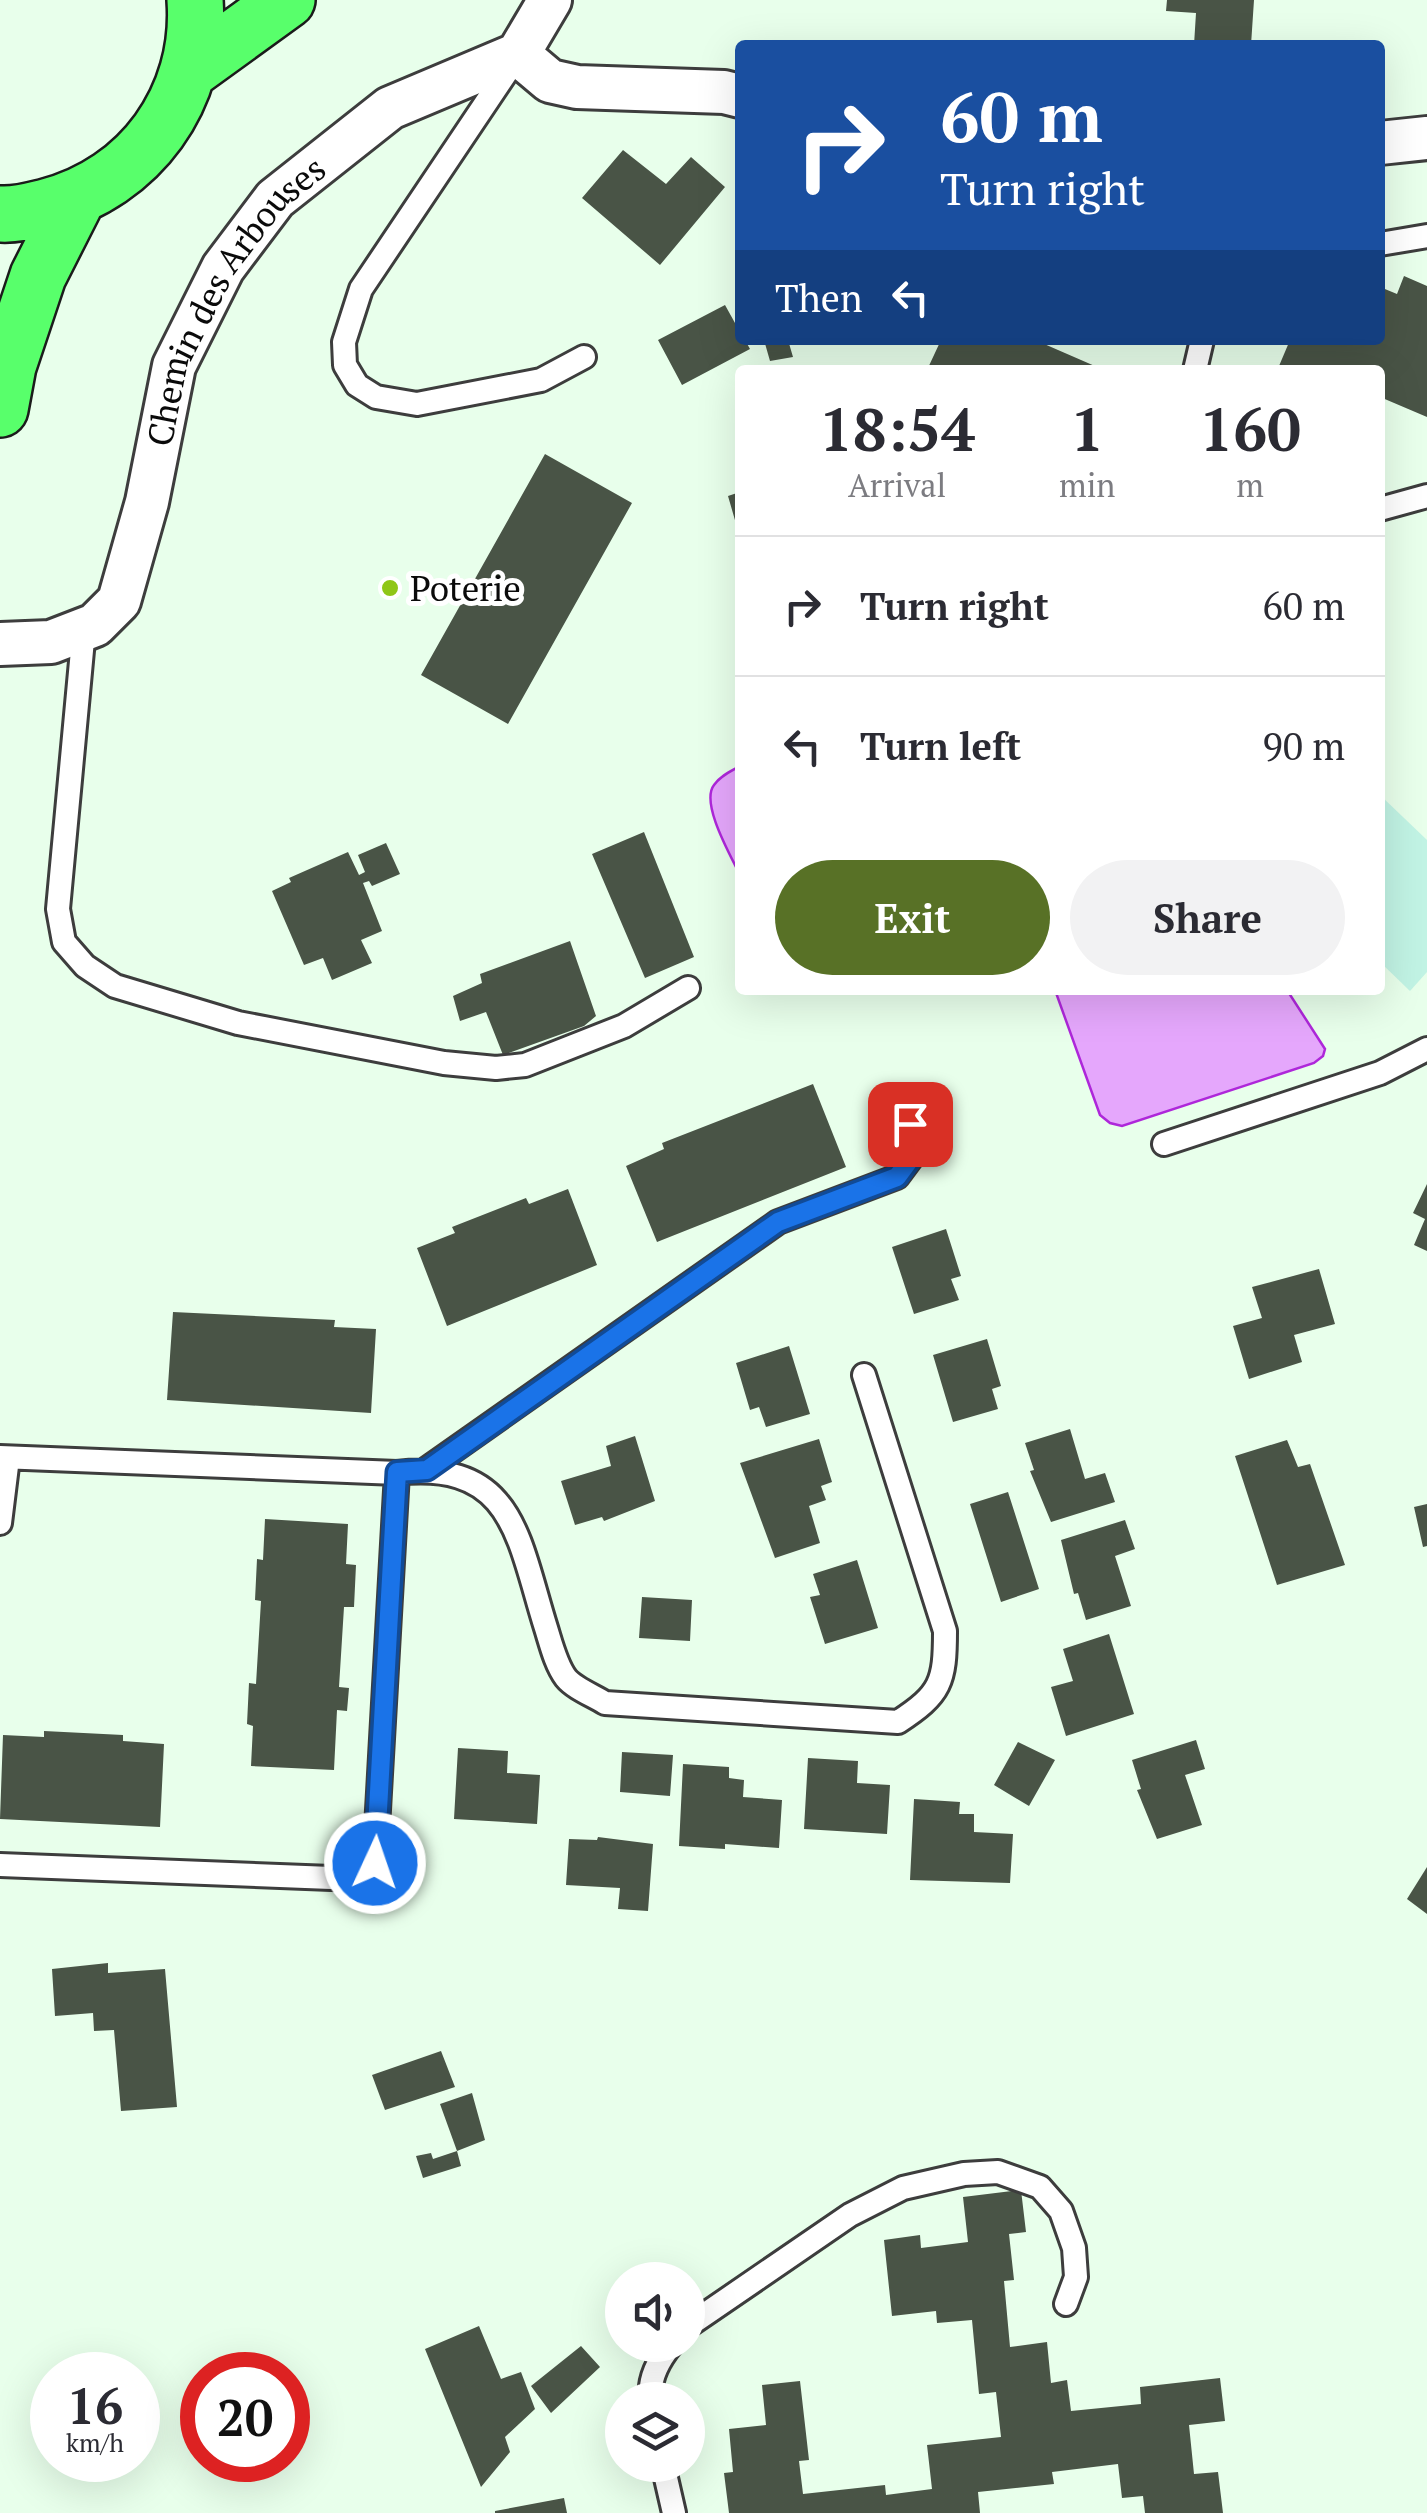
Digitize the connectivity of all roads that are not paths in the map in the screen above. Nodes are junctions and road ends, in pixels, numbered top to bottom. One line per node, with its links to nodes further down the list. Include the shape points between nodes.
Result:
1 (195, 0): 5 (main road)
2 (287, 0): 5 (main road)
3 (550, 0): 4 (street)
4 (518, 54): 6 (street, via 550,81 577,87); 13 (lane, via 361,289 344,342 345,365 357,386 376,397 417,404 542,380); 17 (street, Chemin des Arbouses, via 390,108 275,199 223,268 174,366 148,502 119,601)
5 (189, 71): 9 (main road, via 165,124 127,168)
6 (735, 95)
7 (1427, 138): 8 (street)
8 (1385, 142)
9 (77, 199): 10 (main road); 14 (main road, via 38,276)
10 (0, 214)
11 (1427, 236): 12 (lane)
12 (1385, 243)
13 (584, 358)
14 (0, 410)
15 (1427, 496): 16 (lane)
16 (1385, 508)
17 (84, 629): 18 (street, Chemin des Arbouses, via 51,642); 19 (lane, via 58,910 64,942 115,986 238,1023 496,1068 525,1065 624,1026)
18 (0, 644)
19 (688, 988)
20 (1427, 1049): 22 (lane, via 1380,1073)
21 (902, 1099): 25 (lane, via 917,1150 897,1177 778,1222)
22 (1164, 1144)
23 (864, 1375): 25 (lane, via 945,1631 944,1668 930,1701 898,1722 605,1703 567,1680 506,1509 474,1480)
24 (4, 1457): 26 (lane); 27 (lane)
25 (427, 1470): 26 (lane)
26 (397, 1472): 28 (lane, via 375,1863 358,1879)
27 (0, 1522)
28 (0, 1865)
29 (1066, 2304): 30 (lane, via 1076,2277 1062,2211 1040,2187 998,2172 903,2188 850,2215)
30 (705, 2314)
31 (667, 2482): 32 (lane)
32 (674, 2513)

